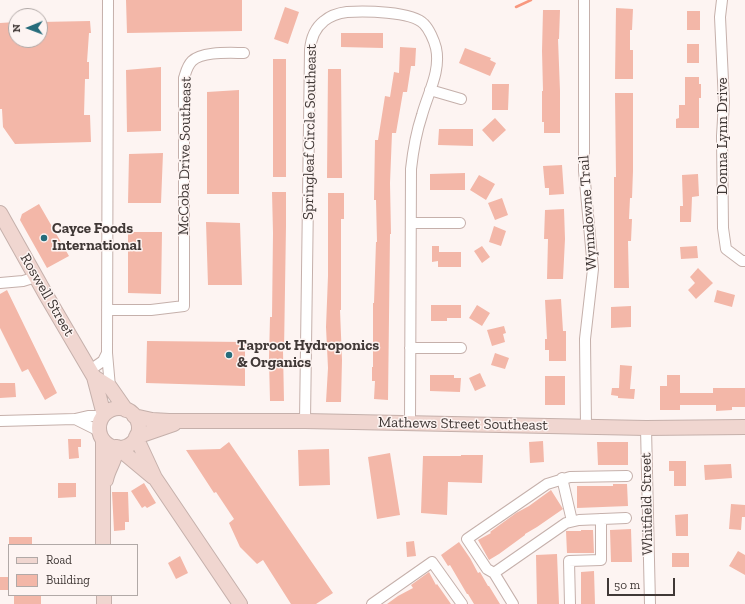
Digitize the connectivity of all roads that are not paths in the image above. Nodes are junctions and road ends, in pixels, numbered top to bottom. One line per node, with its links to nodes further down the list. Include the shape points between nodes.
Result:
1 (108, 0): 13 (street)
2 (584, 0): 26 (street, Wynndowne Trail, via 584,171 593,269 585,339)
3 (722, 0): 10 (street, Donna Lynn Drive, via 720,17 724,102 723,228 726,249)
4 (244, 53): 13 (street, McCoba Drive Southeast, via 208,54 197,57 187,67 184,78 184,306 151,310)
5 (430, 90): 6 (street); 8 (street, Springleaf Circle Southeast, via 414,143 411,169); 24 (street, Springleaf Circle Southeast, via 436,74 436,47 432,35 423,23 412,16 346,12 324,21 315,30 310,50)
6 (461, 99)
7 (0, 213): 11 (street, Roswell Street)
8 (411, 223): 9 (street); 14 (street, Springleaf Circle Southeast)
9 (460, 223)
10 (745, 261)
11 (36, 278): 12 (street); 17 (street, Roswell Street)
12 (0, 283)
13 (107, 310): 16 (street)
14 (410, 348): 15 (street); 25 (street, Springleaf Circle Southeast)
15 (461, 348)
16 (107, 353): 17 (street); 18 (street)
17 (92, 373): 18 (street, Roswell Street); 20 (street, Roswell Street)
18 (110, 388): 19 (street, Roswell Street)
19 (130, 413): 20 (street, via 116,408); 23 (street, Mathews Street Southeast, via 158,420); 30 (street, via 138,425)
20 (103, 416): 21 (street); 29 (street, via 99,425)
21 (75, 419): 22 (street); 29 (street)
22 (0, 421)
23 (180, 421): 24 (street, Mathews Street Southeast); 30 (street, Mathews Street Southeast)
24 (305, 421): 25 (street, Mathews Street Southeast)
25 (410, 424): 26 (street, Mathews Street Southeast)
26 (586, 426): 28 (street, Mathews Street Southeast)
27 (745, 427): 28 (street, Mathews Street Southeast)
28 (646, 428): 46 (street, Whitfield Street)
29 (101, 435): 31 (street, via 112,446); 35 (street)
30 (136, 436): 31 (street, via 126,446); 33 (street)
31 (117, 447): 33 (street); 35 (street)
32 (627, 476): 34 (street)
33 (155, 478): 41 (street)
34 (562, 478): 38 (street); 40 (street, via 541,487 467,539 487,569)
35 (102, 492): 39 (street)
36 (626, 518): 37 (street)
37 (600, 519): 38 (street); 45 (street, via 601,560 569,561)
38 (572, 521): 40 (street)
39 (103, 544)
40 (494, 573): 44 (street)
41 (240, 604)
42 (372, 604): 43 (street, via 432,562)
43 (462, 604)
44 (513, 604)
45 (570, 604)
46 (650, 604)

